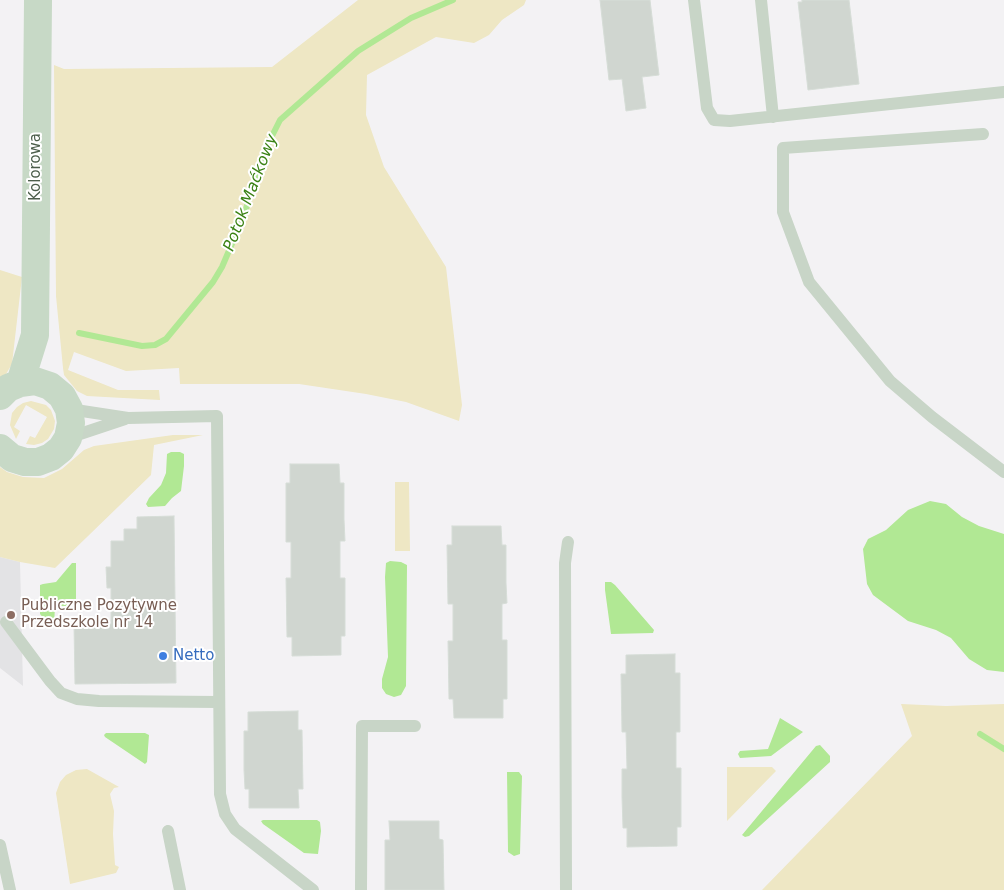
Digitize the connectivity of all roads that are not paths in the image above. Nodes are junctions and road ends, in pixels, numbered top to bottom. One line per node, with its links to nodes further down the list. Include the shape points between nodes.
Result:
1 (38, 0): 7 (street, Kolorowa)
2 (694, 0): 5 (lane, via 707,108 714,120)
3 (761, 0): 5 (lane)
4 (1004, 92): 5 (lane)
5 (774, 116)
6 (983, 134): 14 (lane, via 783,148 782,212 809,282 890,381 932,418)
7 (35, 335): 8 (street, Kolorowa); 9 (street, Kolorowa)
8 (50, 386): 9 (street, via 35,381); 10 (street)
9 (10, 389)
10 (70, 409): 11 (lane); 12 (street)
11 (128, 418): 12 (lane); 17 (lane, via 217,416)
12 (68, 438): 13 (street, via 61,449 38,462 12,458)
13 (0, 448)
14 (1004, 472)
15 (568, 542): 25 (lane, via 565,563)
16 (6, 622): 17 (lane, via 50,682 62,693 77,699)
17 (219, 702): 23 (lane, via 220,794 225,814 235,829)
18 (415, 726): 24 (lane, via 362,726)
19 (168, 831): 22 (lane)
20 (0, 845): 21 (lane)
21 (10, 890)
22 (180, 890)
23 (313, 890)
24 (361, 890)
25 (566, 890)

